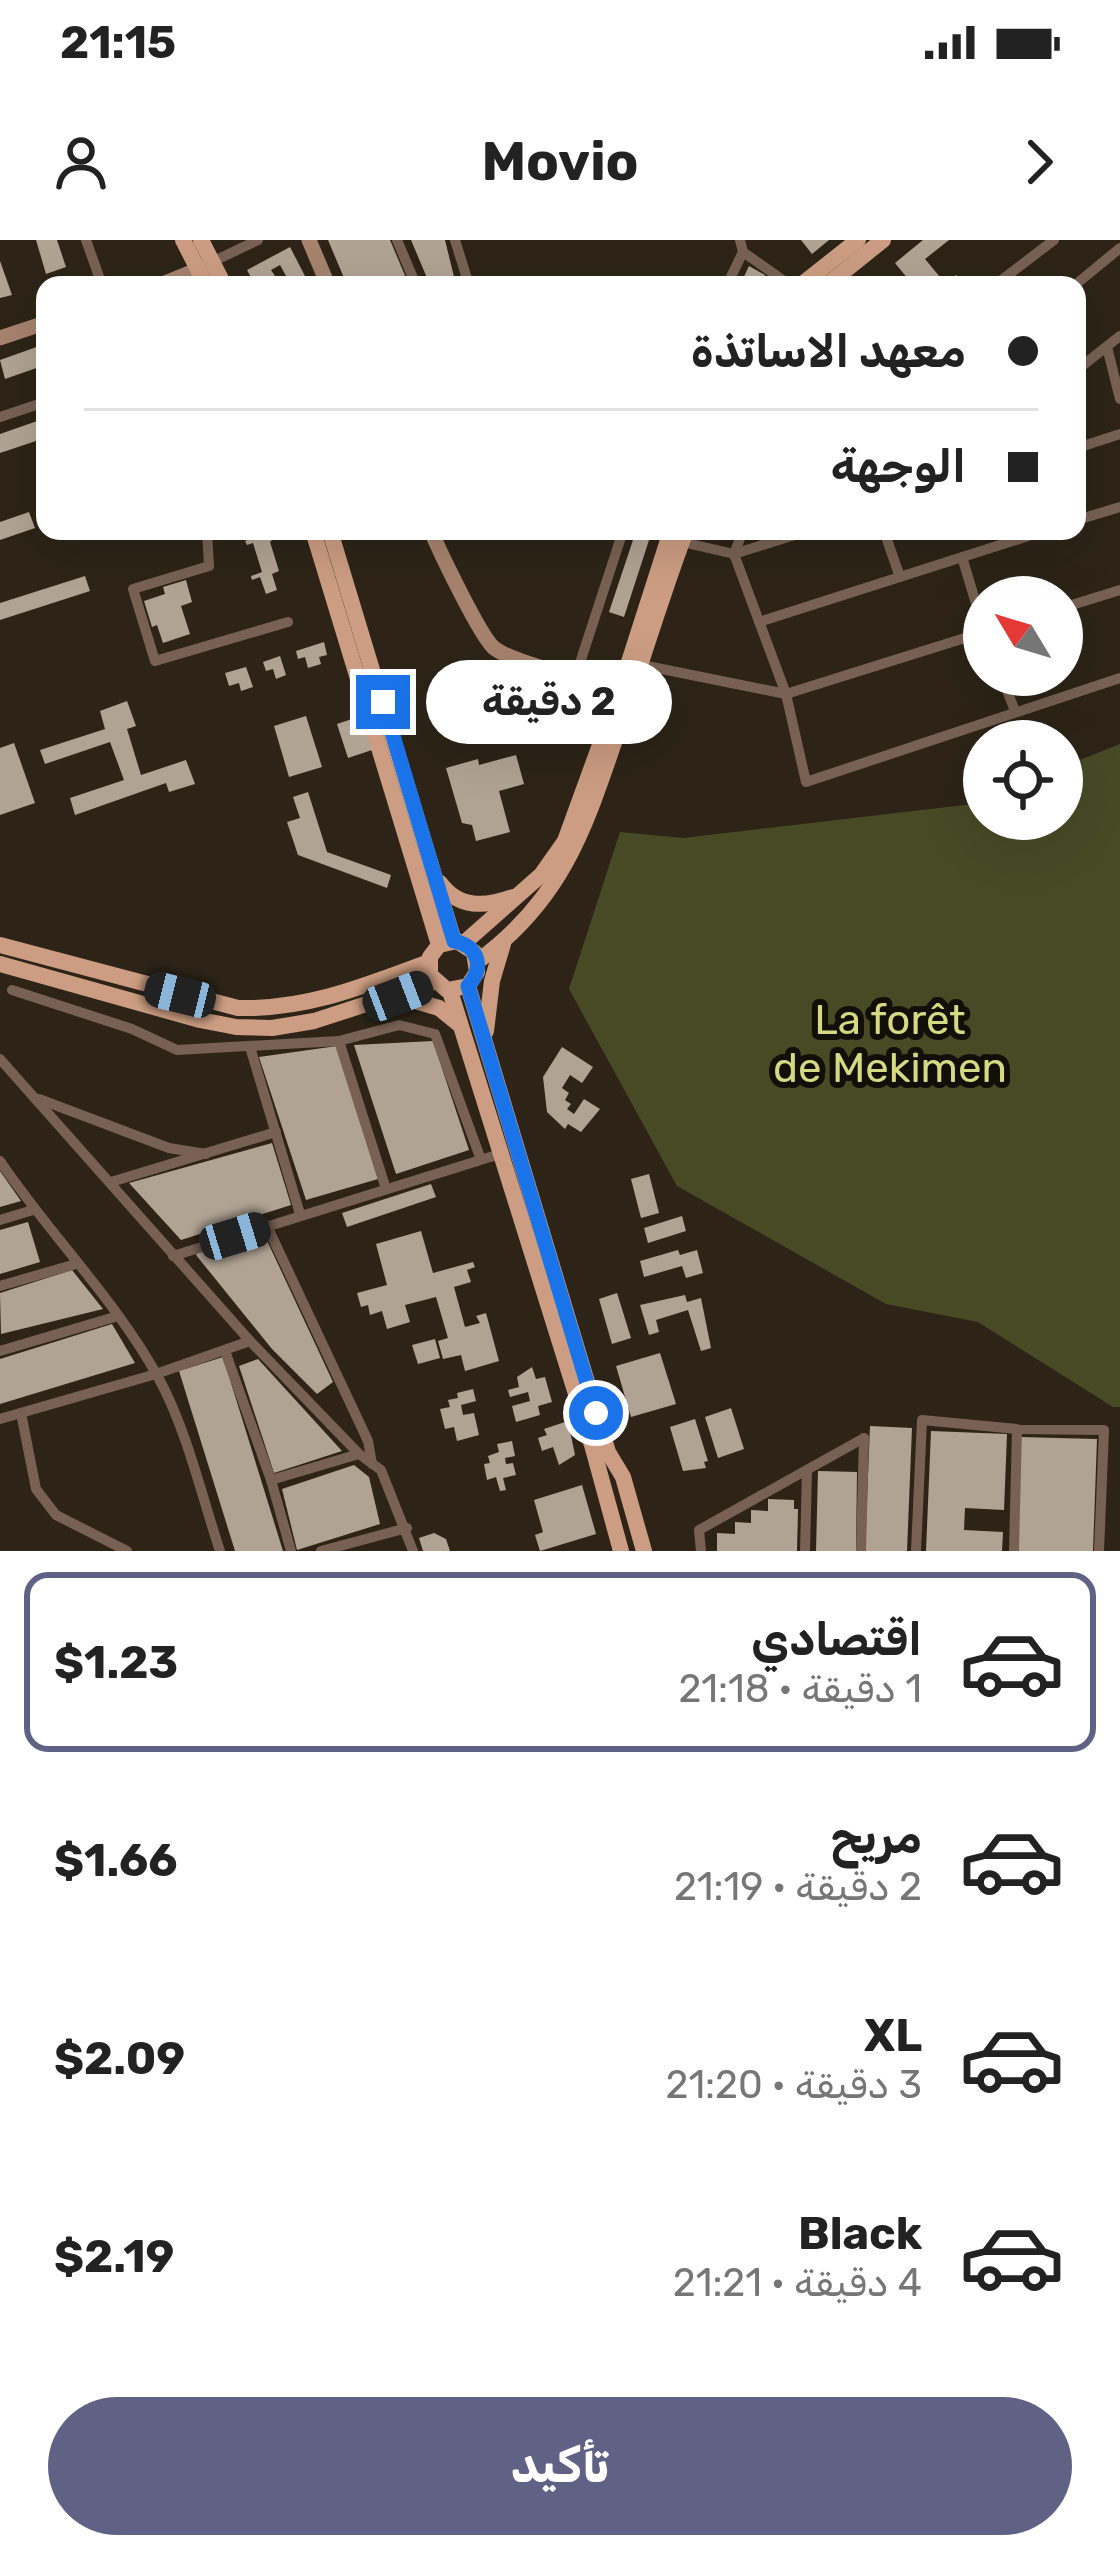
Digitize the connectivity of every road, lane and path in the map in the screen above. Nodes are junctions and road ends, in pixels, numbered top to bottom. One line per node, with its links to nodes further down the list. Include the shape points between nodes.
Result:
1 (86, 240): 14 (street)
2 (183, 240): 13 (main road)
3 (201, 240): 13 (main road)
4 (258, 240): 13 (street)
5 (309, 240): 15 (street)
6 (397, 240): 16 (street)
7 (455, 240): 17 (street)
8 (858, 240): 20 (main road)
9 (883, 240): 21 (main road)
10 (1054, 240): 22 (street)
11 (742, 246): 18 (street); 19 (street)
12 (1119, 252): 23 (street)
13 (206, 273)
14 (99, 276)
15 (324, 276)
16 (412, 276)
17 (466, 276)
18 (730, 276)
19 (779, 276)
20 (812, 276)
21 (838, 276)
22 (1007, 276)
23 (1086, 277)
24 (36, 326): 26 (street)
25 (1120, 336): 27 (street)
26 (0, 338)
27 (1106, 347): 28 (street); 29 (street)
28 (1086, 363)
29 (1118, 379): 30 (street)
30 (1120, 400)
31 (36, 405): 32 (street)
32 (0, 417)
33 (1120, 434): 34 (street)
34 (1086, 445)
35 (1120, 507): 36 (street)
36 (1086, 517)
37 (208, 540): 55 (street, via 209,566 133,590 155,661)
38 (317, 540): 69 (main road)
39 (333, 540): 65 (main road)
40 (435, 540): 59 (street, via 494,647)
41 (620, 540): 59 (street)
42 (678, 540): 61 (main road)
43 (679, 540): 58 (main road)
44 (694, 540): 49 (street)
45 (739, 540): 49 (street)
46 (778, 540): 49 (street)
47 (887, 540): 52 (street)
48 (1016, 540): 50 (street)
49 (734, 554): 56 (street)
50 (962, 557): 51 (street); 52 (street)
51 (968, 576)
52 (900, 577): 56 (street)
53 (1120, 590): 54 (street)
54 (1083, 601)
55 (288, 622)
56 (759, 622): 62 (street)
57 (963, 638): 62 (street)
58 (642, 664): 62 (street); 67 (main road, via 578,844)
59 (575, 678): 61 (street)
60 (1120, 678): 64 (street)
61 (620, 690): 66 (main road, via 565,841)
62 (786, 694): 64 (street, via 806,782)
63 (1009, 696): 64 (street)
64 (1015, 711)
65 (432, 871): 66 (main road, via 464,902 492,905); 69 (main road)
66 (519, 895): 69 (main road)
67 (504, 942): 70 (main road); 77 (main road)
68 (0, 945): 69 (main road, via 238,1008 310,1003)
69 (446, 948): 70 (main road); 72 (main road)
70 (478, 962): 72 (main road, via 477,972)
71 (0, 964): 74 (main road, via 236,1027 272,1028)
72 (451, 986): 74 (main road); 75 (main road); 77 (main road)
73 (12, 990): 78 (street, via 177,1050)
74 (398, 996): 75 (main road, via 439,1008)
75 (461, 1026): 82 (main road)
76 (339, 1041): 78 (street); 84 (street, via 399,1025 436,1034); 87 (street)
77 (486, 1043): 82 (main road)
78 (250, 1047): 81 (street)
79 (0, 1059): 80 (street)
80 (34, 1096): 83 (street, via 169,1148); 86 (street)
81 (276, 1132): 83 (street); 89 (street)
82 (510, 1151): 84 (street); 113 (main road, via 600,1448 623,1477)
83 (206, 1154): 86 (street)
84 (480, 1157): 87 (street)
85 (0, 1161): 88 (street)
86 (111, 1182): 92 (street)
87 (386, 1189): 89 (street)
88 (33, 1210): 90 (street); 93 (street)
89 (300, 1214): 91 (street)
90 (0, 1220)
91 (267, 1226): 92 (street); 104 (street)
92 (173, 1256): 96 (street)
93 (76, 1264): 94 (street); 95 (street)
94 (0, 1286)
95 (118, 1316): 97 (street); 99 (street)
96 (250, 1341): 98 (street); 103 (street)
97 (0, 1351)
98 (225, 1351): 99 (street); 106 (street)
99 (156, 1374): 100 (street); 109 (street)
100 (21, 1413): 101 (street); 108 (street, via 36,1490 56,1515)
101 (0, 1419)
102 (1017, 1429): 117 (street, via 922,1420); 118 (street); 119 (street, via 1104,1430)
103 (358, 1454): 104 (street); 106 (street)
104 (372, 1464): 107 (street)
105 (807, 1470): 114 (street, via 700,1530); 115 (street); 116 (street, via 864,1438)
106 (271, 1480): 110 (street)
107 (407, 1528): 111 (street); 112 (street)
108 (127, 1551)
109 (220, 1551)
110 (291, 1551)
111 (321, 1551)
112 (413, 1551)
113 (633, 1551)
114 (700, 1551)
115 (805, 1551)
116 (861, 1551)
117 (916, 1551)
118 (1014, 1551)
119 (1099, 1551)

